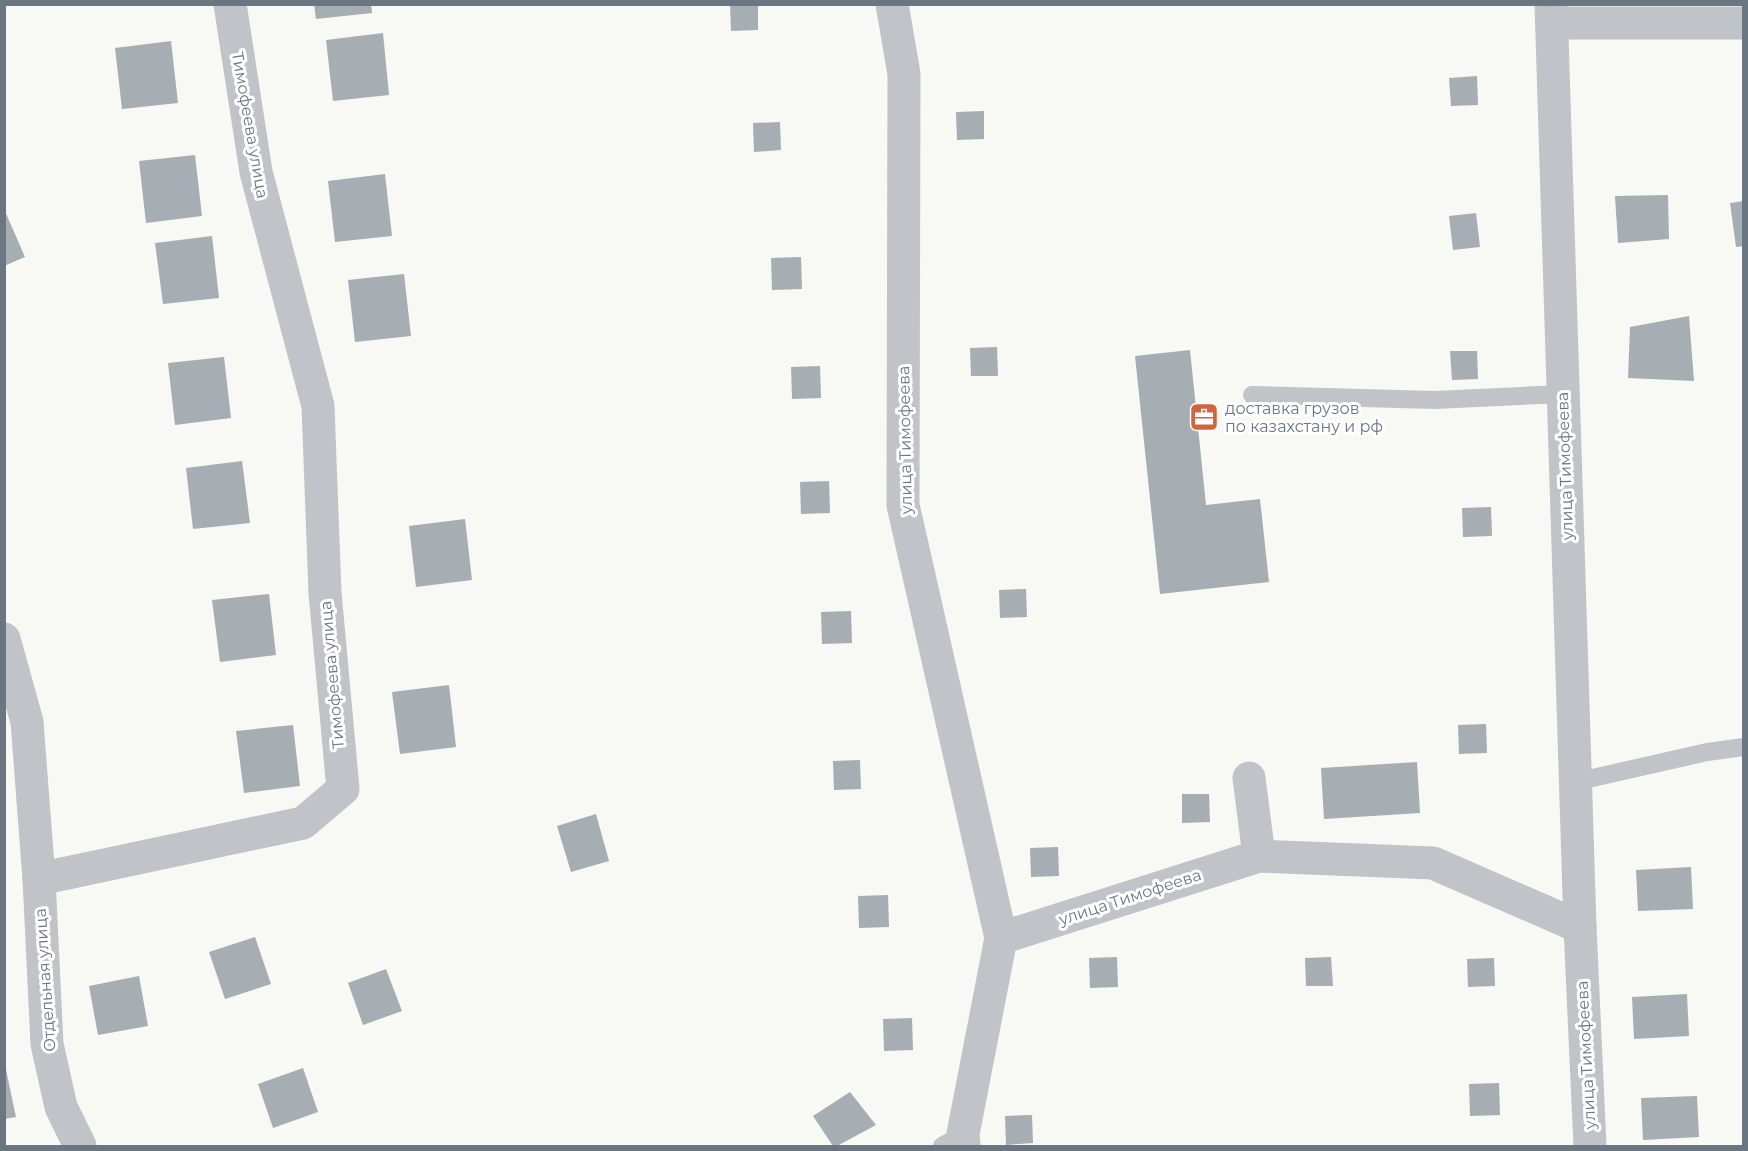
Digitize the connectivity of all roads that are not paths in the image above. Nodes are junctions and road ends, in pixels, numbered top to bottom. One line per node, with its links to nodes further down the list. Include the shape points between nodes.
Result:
1 (230, 4): 12 (street, Тимофеева улица, via 256,172 318,406 325,593 343,789 303,823)
2 (892, 4): 14 (street, улица Тимофеева, via 904,74 903,505)
3 (1551, 14): 4 (street); 5 (street, улица Тимофеева)
4 (1743, 23)
5 (1563, 394): 6 (lane, via 1435,400); 10 (street, улица Тимофеева)
6 (1252, 395)
7 (4, 639): 12 (street, via 27,722)
8 (1743, 747): 10 (lane)
9 (1250, 778): 11 (street)
10 (1575, 782): 13 (street, улица Тимофеева)
11 (1259, 856): 13 (street, улица Тимофеева, via 1433,862); 14 (street, улица Тимофеева)
12 (39, 879): 16 (street, Отдельная улица, via 47,1044 61,1107)
13 (1580, 927): 17 (street, улица Тимофеева)
14 (1001, 938): 15 (street, улица Тимофеева)
15 (956, 1142)
16 (80, 1146)
17 (1590, 1146)

